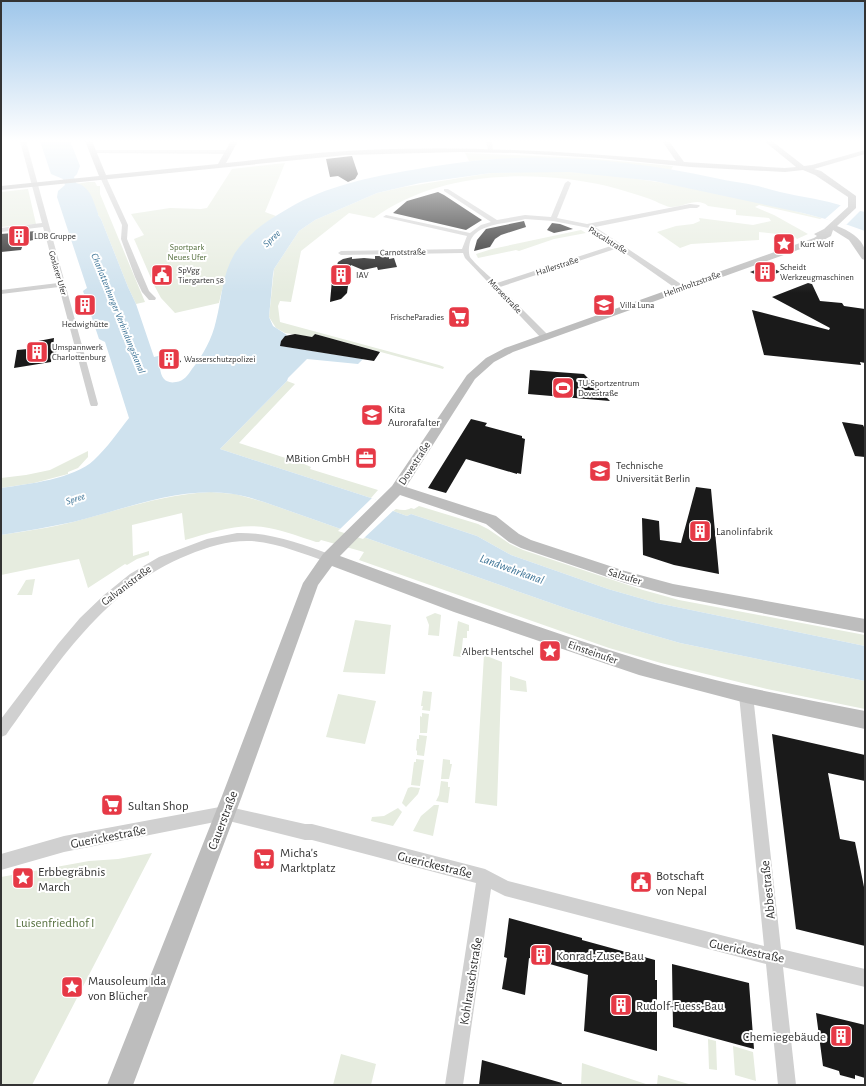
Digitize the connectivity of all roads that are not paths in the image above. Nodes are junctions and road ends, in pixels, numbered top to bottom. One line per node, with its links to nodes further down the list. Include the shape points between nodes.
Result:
1 (36, 192): 12 (street, Goslarer Ufer)
2 (109, 192): 25 (street, via 125,225 124,239 139,277)
3 (449, 192): 11 (street)
4 (564, 192): 10 (street)
5 (833, 192): 7 (street, via 844,200)
6 (841, 192): 7 (street)
7 (855, 202): 14 (street, Helmholtzstraße)
8 (697, 206): 13 (street)
9 (386, 217): 16 (street)
10 (553, 218): 11 (street, Pascalstraße, via 523,217); 13 (street, Pascalstraße)
11 (496, 222): 16 (street, Pascalstraße)
12 (45, 225): 15 (street); 21 (street, Goslarer Ufer)
13 (588, 226): 17 (street, Pascalstraße)
14 (832, 227): 20 (street, via 856,241); 23 (street, Helmholtzstraße, via 828,234 817,240)
15 (1, 230)
16 (471, 235): 18 (street, via 465,244)
17 (618, 246): 22 (street, Hallerstraße); 23 (street, Pascalstraße)
18 (465, 252): 19 (street, Carnotstraße); 22 (street, Morsestraße, via 466,257)
19 (341, 253)
20 (865, 257)
21 (61, 285): 24 (street); 28 (street, Goslarer Ufer)
22 (495, 286): 26 (street, Morsestraße)
23 (681, 288): 26 (street, Helmholtzstraße)
24 (1, 292)
25 (152, 298)
26 (545, 337): 27 (street, Helmholtzstraße, via 494,357)
27 (471, 377): 29 (street, Dovestraße)
28 (94, 404)
29 (397, 489): 30 (street, Dovestraße); 32 (street, Salzufer, via 490,520 526,544 625,577 707,597)
30 (346, 540): 31 (street, Cauerstraße)
31 (328, 558): 33 (street, Einsteinufer, via 460,607 639,668); 35 (street, Galvanistraße, via 270,540 244,537 204,544 154,563 134,576 94,610); 36 (street, Cauerstraße, via 311,583)
32 (865, 626)
33 (746, 695): 34 (street, Einsteinufer); 39 (street, Abbestraße)
34 (865, 720)
35 (1, 730)
36 (225, 813): 37 (street, Guerickestraße, via 64,844); 38 (street, Guerickestraße, via 312,832); 41 (street, Cauerstraße)
37 (1, 862)
38 (485, 877): 39 (street, Guerickestraße, via 505,888 746,951); 42 (street, Kohlrauschstraße)
39 (774, 956): 40 (street, Guerickestraße); 43 (street, Abbestraße)
40 (865, 978)
41 (120, 1085)
42 (454, 1085)
43 (787, 1085)

